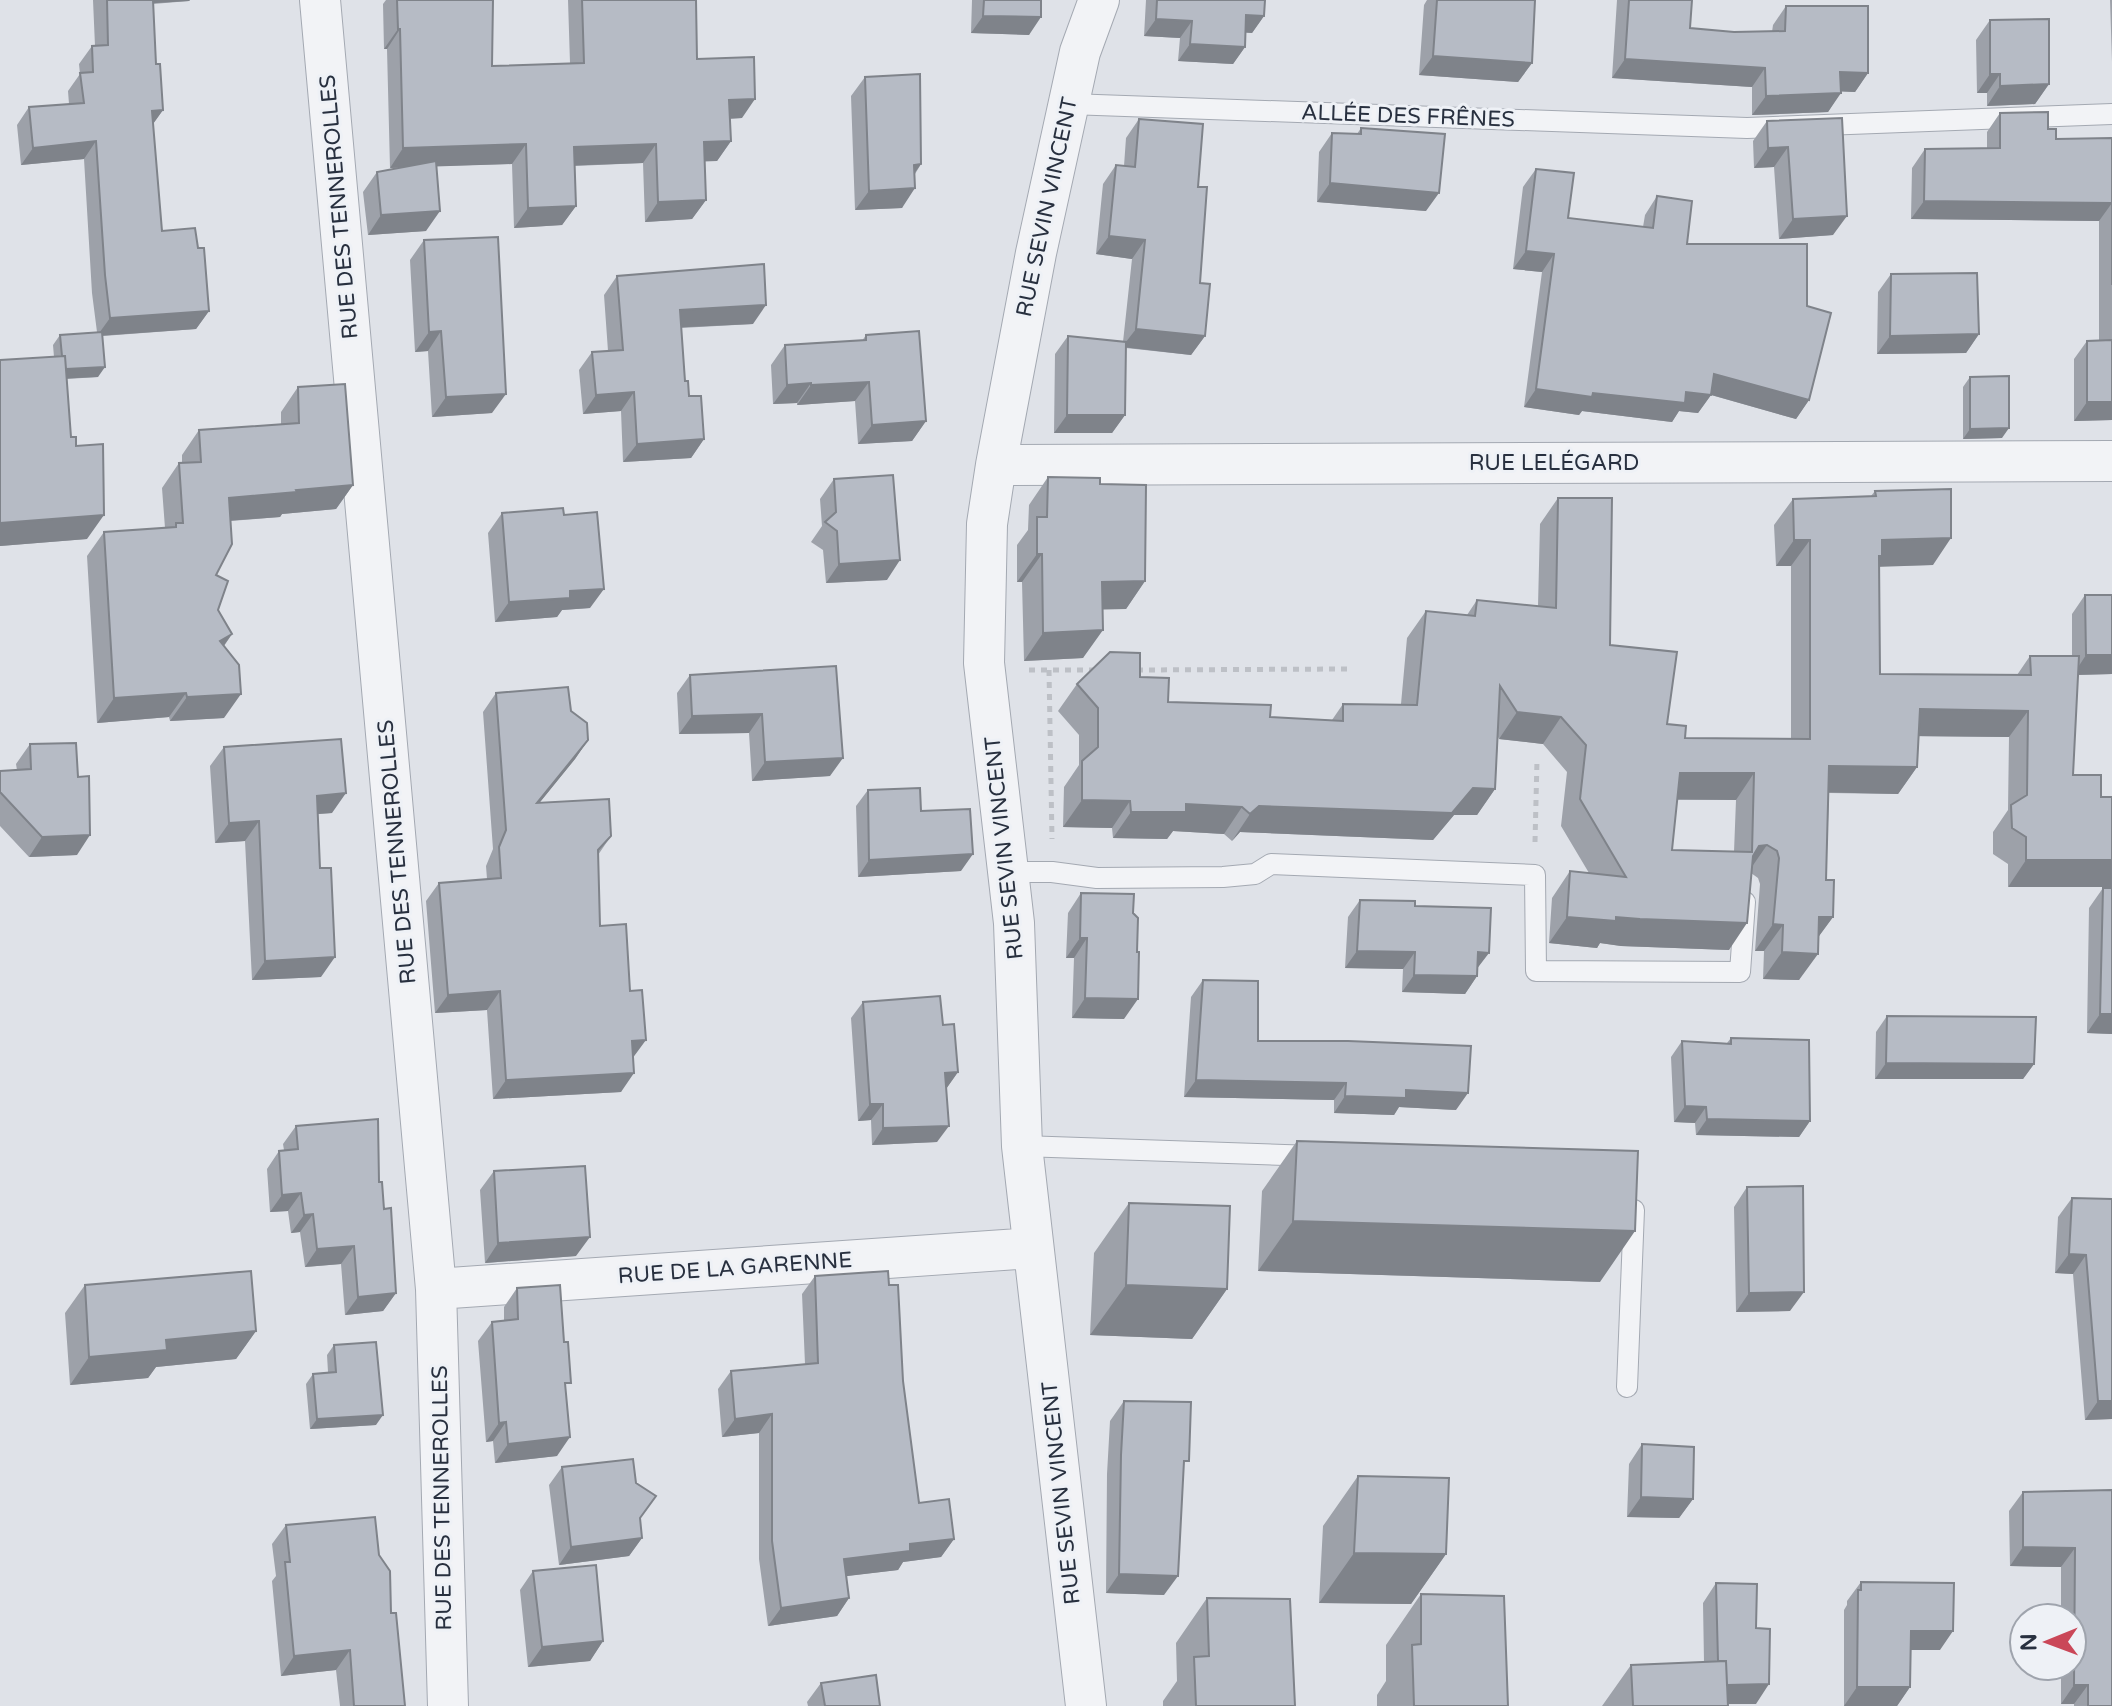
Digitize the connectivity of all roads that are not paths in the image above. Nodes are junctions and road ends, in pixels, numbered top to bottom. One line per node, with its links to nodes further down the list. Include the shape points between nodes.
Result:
1 (320, 0): 13 (street, RUE DES TENNEROLLES)
2 (1099, 0): 3 (street, RUE SEVIN VINCENT)
3 (1069, 104): 4 (lane, ALLÉE DES FRÊNES, via 1747,128); 6 (street, RUE SEVIN VINCENT)
4 (2112, 114)
5 (2112, 461): 6 (street, RUE LELÉGARD)
6 (996, 465): 7 (street, RUE SEVIN VINCENT, via 987,524 984,663)
7 (1008, 872): 8 (lane, via 1223,877 1255,874 1271,864 1535,875 1536,971 1740,972); 9 (street, RUE SEVIN VINCENT)
8 (1747, 884)
9 (1022, 1146): 10 (lane); 12 (street, RUE SEVIN VINCENT)
10 (1332, 1156)
11 (1634, 1196): 14 (lane)
12 (1033, 1248): 13 (street, RUE DE LA GARENNE); 16 (street, RUE SEVIN VINCENT)
13 (436, 1289): 15 (street, RUE DES TENNEROLLES)
14 (1627, 1387)
15 (448, 1706)
16 (1086, 1706)

